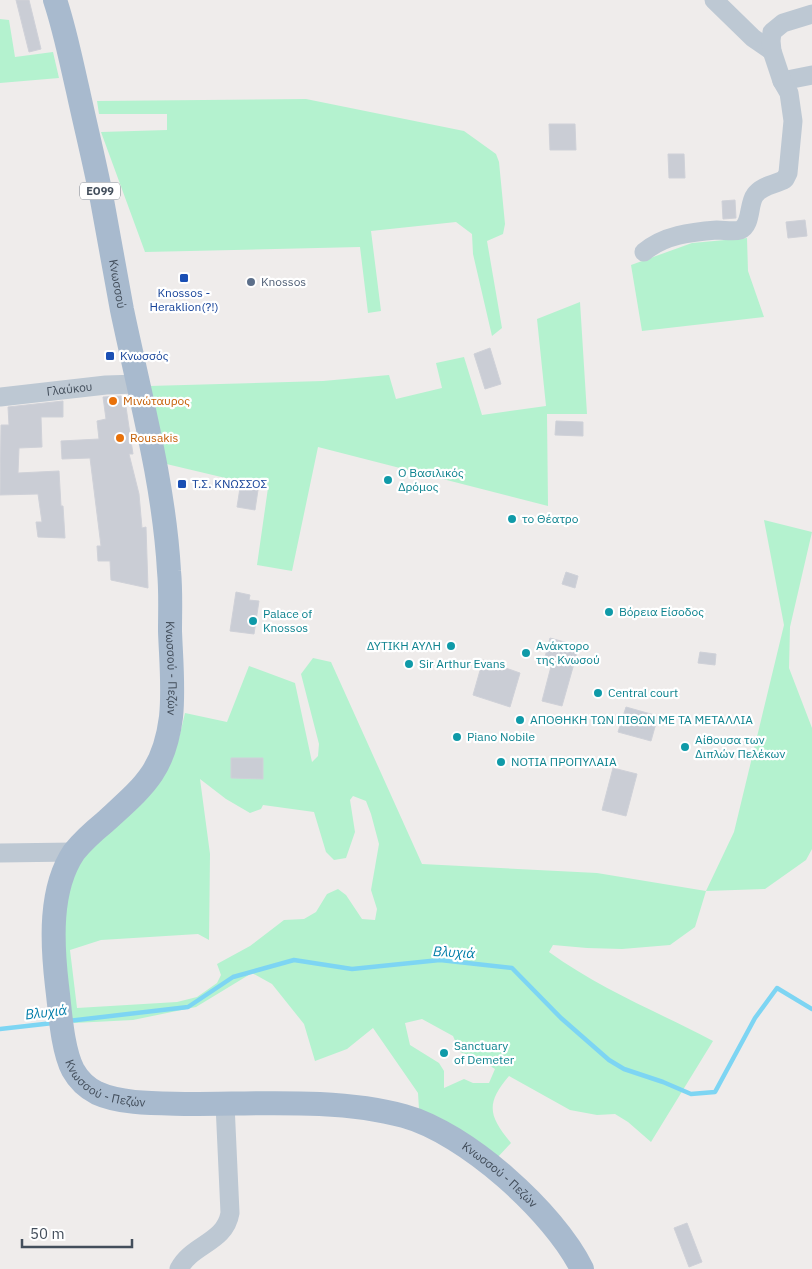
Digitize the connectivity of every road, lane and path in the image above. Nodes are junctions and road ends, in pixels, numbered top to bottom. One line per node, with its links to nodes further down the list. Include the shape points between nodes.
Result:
1 (56, 0): 8 (main road, Κνωσσού / ΕΟ99, via 94,162)
2 (714, 0): 4 (street, via 753,38)
3 (812, 14): 4 (street, via 784,23 772,32)
4 (772, 51): 6 (street)
5 (812, 76): 6 (street)
6 (782, 80): 7 (street, via 789,93 794,121 785,179 755,194 747,221 740,230 685,234 660,242)
7 (644, 252)
8 (138, 384): 9 (street, Γλαύκου); 10 (main road, Κνωσσού / ΕΟ99, via 160,495)
9 (0, 397)
10 (169, 572): 11 (main road, Κνωσσού - Πεζών, via 172,712 162,753 140,790)
11 (74, 852): 12 (street); 13 (main road, Κνωσσού - Πεζών, via 62,879 54,949 62,1022 72,1069 98,1093 121,1099)
12 (0, 853)
13 (225, 1104): 14 (street, via 229,1219 220,1234 192,1253); 15 (main road, Κνωσσού - Πεζών, via 350,1106 389,1112 429,1125 481,1158 533,1204 562,1235)
14 (179, 1269)
15 (582, 1269)

